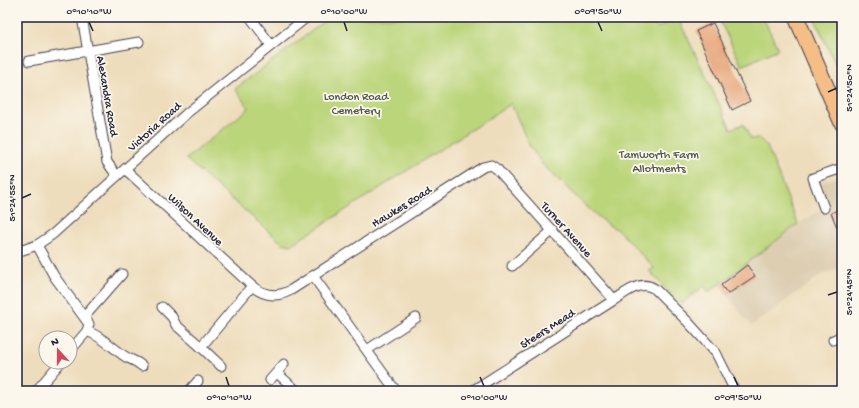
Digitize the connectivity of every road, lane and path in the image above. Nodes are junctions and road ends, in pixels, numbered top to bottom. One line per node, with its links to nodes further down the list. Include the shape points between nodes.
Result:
1 (82, 17): 7 (street, Alexandra Road)
2 (250, 17): 6 (street)
3 (307, 17): 6 (street, Victoria Road)
4 (796, 17): 9 (main road)
5 (139, 42): 7 (street)
6 (271, 45): 11 (street, Victoria Road, via 187,113)
7 (88, 51): 8 (street); 13 (street, Alexandra Road, via 107,162)
8 (29, 61)
9 (842, 123)
10 (842, 168): 14 (street, via 813,178)
11 (125, 169): 13 (street, Victoria Road); 21 (street, Wilson Avenue)
12 (502, 174): 15 (street, Turner Avenue); 20 (street, Hawkes Road, via 494,166 483,167)
13 (117, 176): 16 (street, Victoria Road, via 57,231)
14 (824, 208)
15 (553, 230): 18 (street); 22 (street, Turner Avenue)
16 (37, 245): 17 (street, Victoria Road); 24 (street, via 54,276)
17 (17, 252)
18 (512, 266)
19 (122, 274): 24 (street)
20 (313, 276): 21 (street, Wilson Avenue, via 278,295 263,293); 31 (street)
21 (252, 286): 30 (street)
22 (614, 300): 41 (street, Steers Mead); 42 (street, Steers Mead, via 636,286 652,286 716,353)
23 (162, 307): 30 (street, via 172,316 176,325)
24 (85, 316): 26 (street, via 89,324)
25 (416, 318): 31 (street)
26 (87, 331): 29 (street); 33 (street, via 106,340 124,356 134,359)
27 (842, 336): 28 (street)
28 (833, 340)
29 (78, 342)
30 (201, 347): 34 (street)
31 (367, 350): 40 (street)
32 (284, 364): 39 (street, via 273,377)
33 (142, 366)
34 (221, 366)
35 (54, 370): 37 (street)
36 (198, 381): 38 (street)
37 (36, 391)
38 (189, 391)
39 (297, 391)
40 (396, 391)
41 (472, 391)
42 (735, 391)

